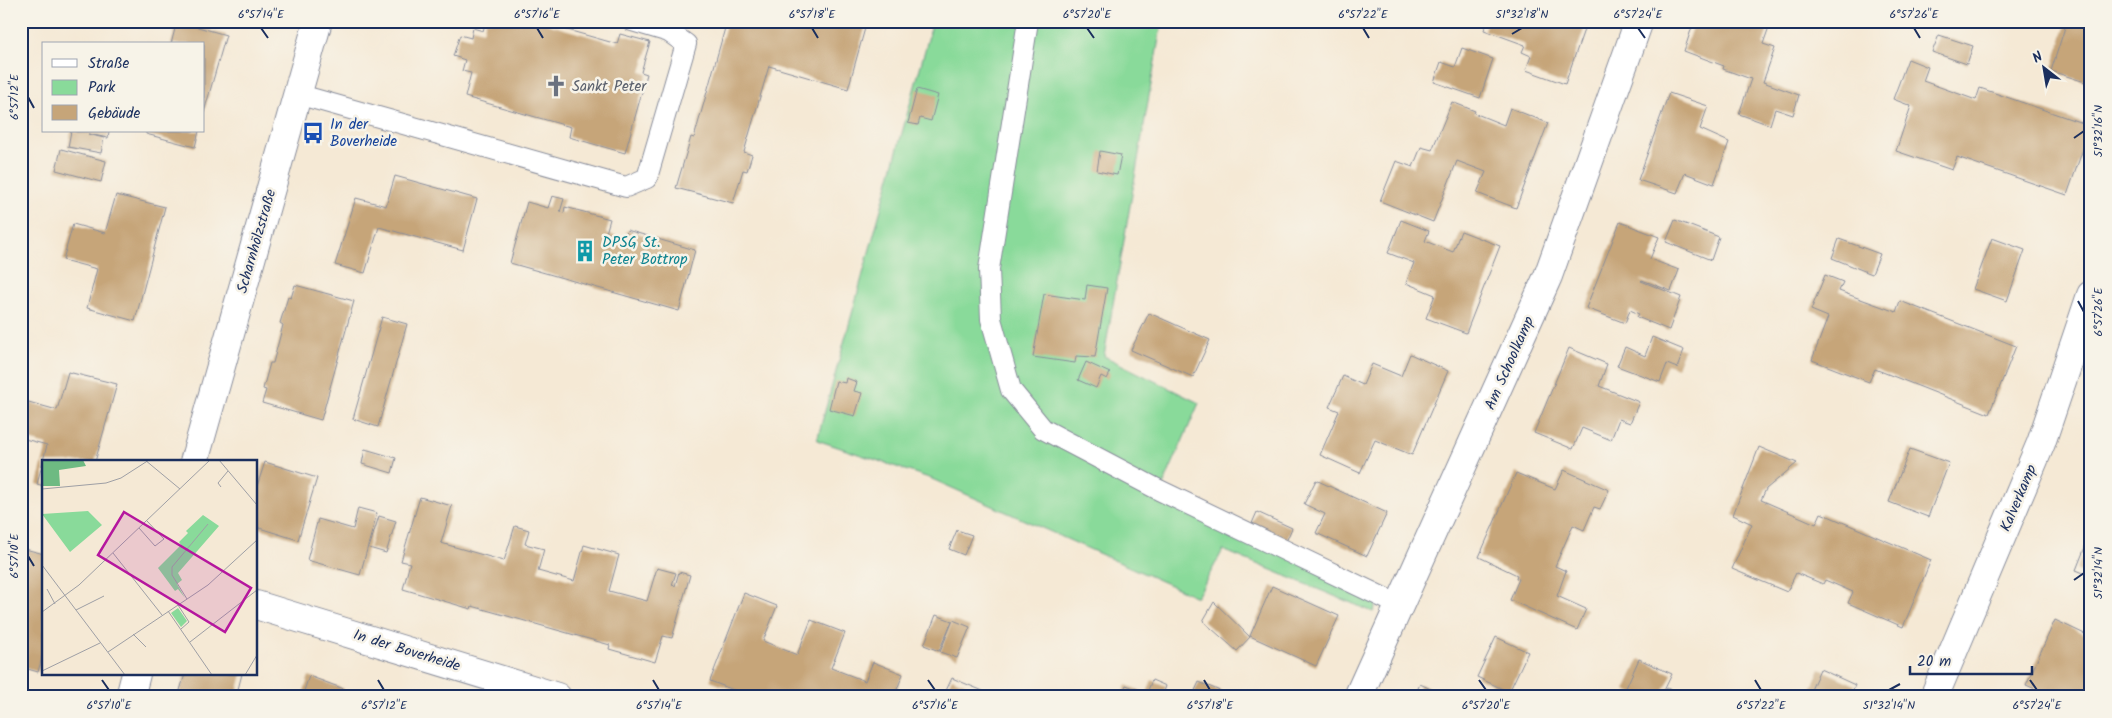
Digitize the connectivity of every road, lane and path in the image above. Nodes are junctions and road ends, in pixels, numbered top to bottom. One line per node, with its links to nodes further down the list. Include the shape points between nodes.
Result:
1 (318, 21): 5 (street, Scharnhölzstraße)
2 (632, 21): 5 (lane, via 669,32 686,44 647,178 626,187)
3 (1028, 21): 9 (lane, via 989,269 991,319 1011,390 1043,429 1158,490)
4 (1639, 21): 9 (street, Am Schoolkamp, via 1548,276)
5 (297, 94): 7 (street, Scharnhölzstraße)
6 (2091, 295): 14 (street, Kalverkamp, via 2041,443)
7 (195, 460)
8 (258, 606): 12 (street, In der Boverheide)
9 (1401, 606): 13 (street, Am Schoolkamp)
10 (135, 676): 11 (street)
11 (130, 697)
12 (557, 697)
13 (1358, 697)
14 (1934, 697)

